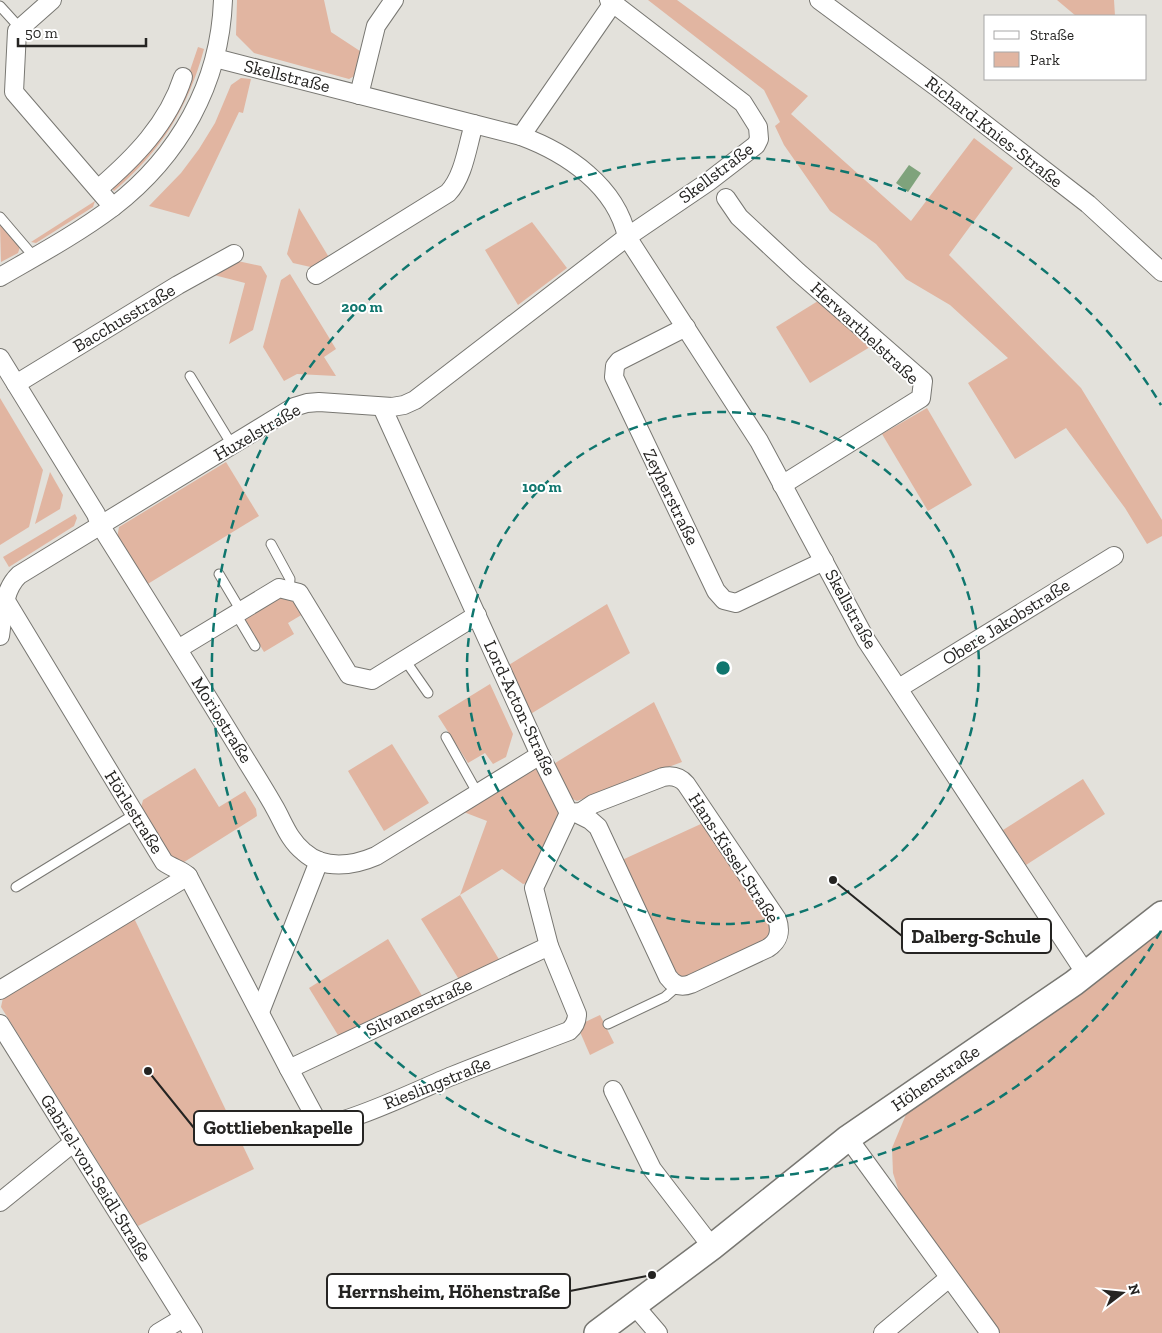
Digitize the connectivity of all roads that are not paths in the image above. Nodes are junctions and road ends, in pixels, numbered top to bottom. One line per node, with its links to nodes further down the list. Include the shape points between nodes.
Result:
1 (52, 0): 7 (street)
2 (223, 0): 8 (street)
3 (394, 0): 10 (street, via 376,26)
4 (818, 0): 20 (street, Richard-Knies-Straße, via 1088,204)
5 (611, 1): 12 (street, Skellstraße); 17 (street, Skellstraße, via 743,103 759,133 756,145)
6 (0, 6): 7 (lane)
7 (20, 28): 13 (street, via 17,31 14,92)
8 (215, 58): 10 (street, Skellstraße); 15 (street, via 201,98 179,136 151,172)
9 (183, 77): 13 (street, via 171,105 149,139)
10 (359, 95): 11 (street, Skellstraße)
11 (474, 124): 12 (street, Skellstraße); 21 (street, via 455,185 448,193)
12 (521, 136): 17 (street, Skellstraße, via 556,151 582,170 613,205)
13 (98, 189): 15 (street)
14 (726, 198): 29 (street, Herwarthelstraße, via 740,217 790,265 923,381 921,398)
15 (113, 207): 19 (street)
16 (0, 217): 19 (lane)
17 (627, 237): 23 (street, Skellstraße); 27 (street, Huxelstraße, via 415,400 404,405)
18 (234, 254): 26 (street, Bacchusstraße)
19 (35, 258): 22 (street)
20 (1162, 272)
21 (316, 275)
22 (0, 277)
23 (686, 327): 29 (street, Skellstraße, via 759,441); 33 (street, Zeyherstraße, via 625,357 613,372 716,591 724,600 736,603)
24 (0, 358): 26 (street, Moriostraße)
25 (190, 376): 28 (lane)
26 (16, 384): 30 (street, Moriostraße)
27 (382, 407): 28 (street, Huxelstraße, via 307,403); 38 (street, Lord-Acton-Straße)
28 (232, 445): 30 (street, Huxelstraße)
29 (782, 485): 33 (street, Skellstraße)
30 (100, 525): 36 (street, Huxelstraße, via 19,575 10,585); 41 (street, Moriostraße)
31 (271, 544): 35 (lane, via 290,578)
32 (1114, 556): 43 (street, Obere Jakobstraße)
33 (824, 562): 43 (street, Skellstraße, via 866,640)
34 (219, 574): 37 (lane)
35 (289, 591): 37 (street, via 279,588); 42 (street, via 299,593 349,675 372,680)
36 (6, 601): 39 (street, Huxelstraße); 49 (street, Hörlestraße)
37 (238, 613): 40 (lane); 41 (street)
38 (477, 615): 42 (street); 46 (street, Lord-Acton-Straße)
39 (0, 636)
40 (255, 646)
41 (178, 649): 50 (street, Moriostraße, via 264,789 288,835 304,852)
42 (405, 660): 44 (lane)
43 (899, 688): 55 (street, Skellstraße)
44 (428, 693)
45 (446, 738): 47 (lane)
46 (540, 755): 47 (street, Moriostraße); 48 (street, Lord-Acton-Straße)
47 (478, 794): 50 (street, Moriostraße, via 365,861 345,864)
48 (573, 813): 54 (street, via 534,888); 56 (street, via 598,827 668,977); 56 (street, Hans-Kissel-Straße, via 663,776 677,777 686,784 776,919 778,936 768,948 686,986)
49 (135, 814): 51 (street, Hörlestraße, via 164,862); 52 (lane)
50 (319, 861): 58 (street)
51 (188, 876): 57 (street); 58 (street, Rieslingstraße)
52 (16, 887)
53 (1162, 914): 55 (main road, Höhenstraße)
54 (549, 946): 61 (street, Silvanerstraße); 61 (street, Rieslingstraße, via 576,1014 576,1023 569,1031 361,1114 325,1125 317,1120)
55 (1086, 974): 63 (main road, Höhenstraße)
56 (676, 984): 60 (lane, via 665,997)
57 (0, 990)
58 (260, 1012): 61 (street, Rieslingstraße)
59 (0, 1024): 64 (street, Gabriel-von-Seidl-Straße)
60 (608, 1024)
61 (289, 1069)
62 (613, 1090): 66 (street, via 652,1169)
63 (848, 1138): 66 (main road, Höhenstraße); 67 (street)
64 (74, 1142): 65 (street); 69 (street, Gabriel-von-Seidl-Straße)
65 (0, 1202)
66 (712, 1247): 68 (main road, Höhenstraße)
67 (949, 1278): 74 (street); 75 (street)
68 (634, 1304): 72 (main road, Höhenstraße); 73 (street)
69 (183, 1318): 70 (street); 71 (street, Gabriel-von-Seidl-Straße)
70 (158, 1333)
71 (193, 1333)
72 (597, 1333)
73 (658, 1333)
74 (884, 1333)
75 (990, 1333)

